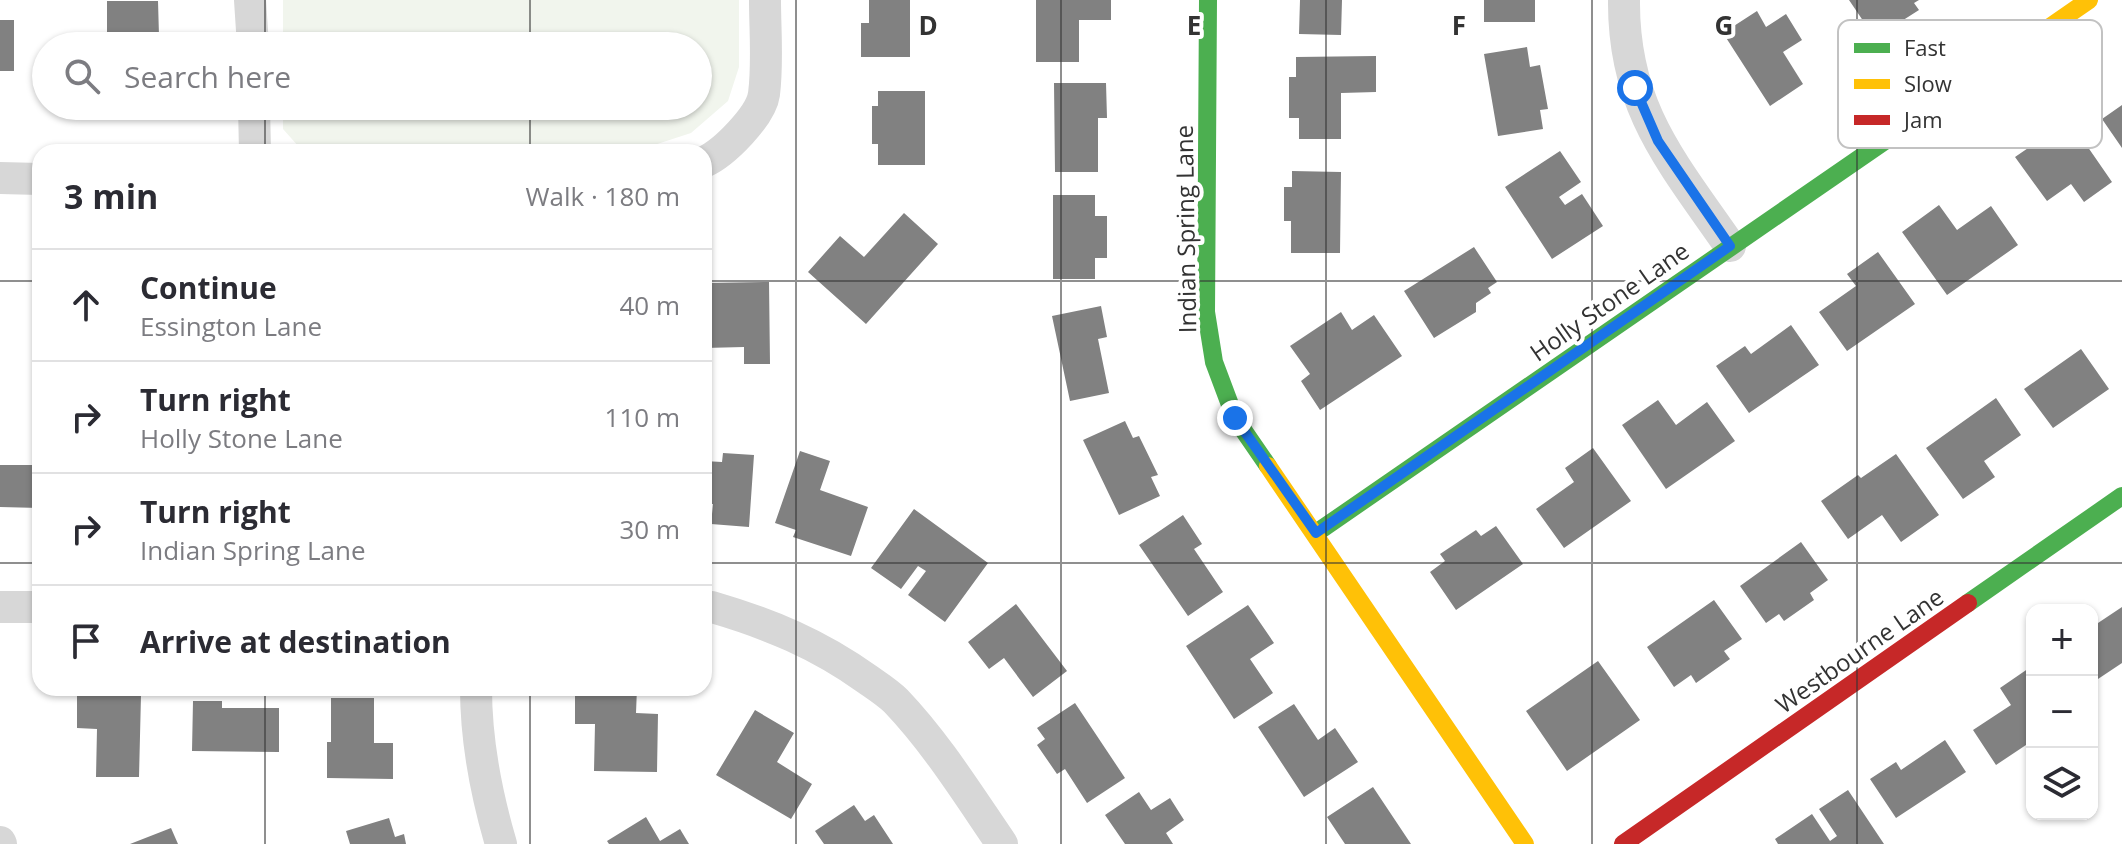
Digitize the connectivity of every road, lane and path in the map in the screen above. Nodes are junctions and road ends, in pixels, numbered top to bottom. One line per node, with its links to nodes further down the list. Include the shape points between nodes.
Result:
1 (250, 0): 7 (street)
2 (1208, 0): 16 (street, Indian Spring Lane, via 1206,312 1214,362 1235,418)
3 (1624, 0): 14 (street, via 1635,88 1658,141)
4 (2089, 0): 6 (street, Holly Stone Lane)
5 (765, 10): 11 (street, via 764,97 743,131)
6 (2060, 20)
7 (252, 32)
8 (254, 120): 9 (street)
9 (255, 144)
10 (1873, 148): 14 (street, Holly Stone Lane)
11 (712, 159)
12 (0, 178): 13 (street)
13 (32, 179)
14 (1730, 246): 16 (street, Holly Stone Lane)
15 (2122, 496): 24 (street, Westbourne Lane)
16 (1316, 533): 23 (street, Indian Spring Lane)
17 (0, 607): 18 (street)
18 (32, 607)
19 (712, 607): 22 (street, via 767,623 814,645 895,699)
20 (476, 696): 21 (street, via 486,793)
21 (501, 844)
22 (1002, 844)
23 (1525, 844)
24 (1623, 844)

